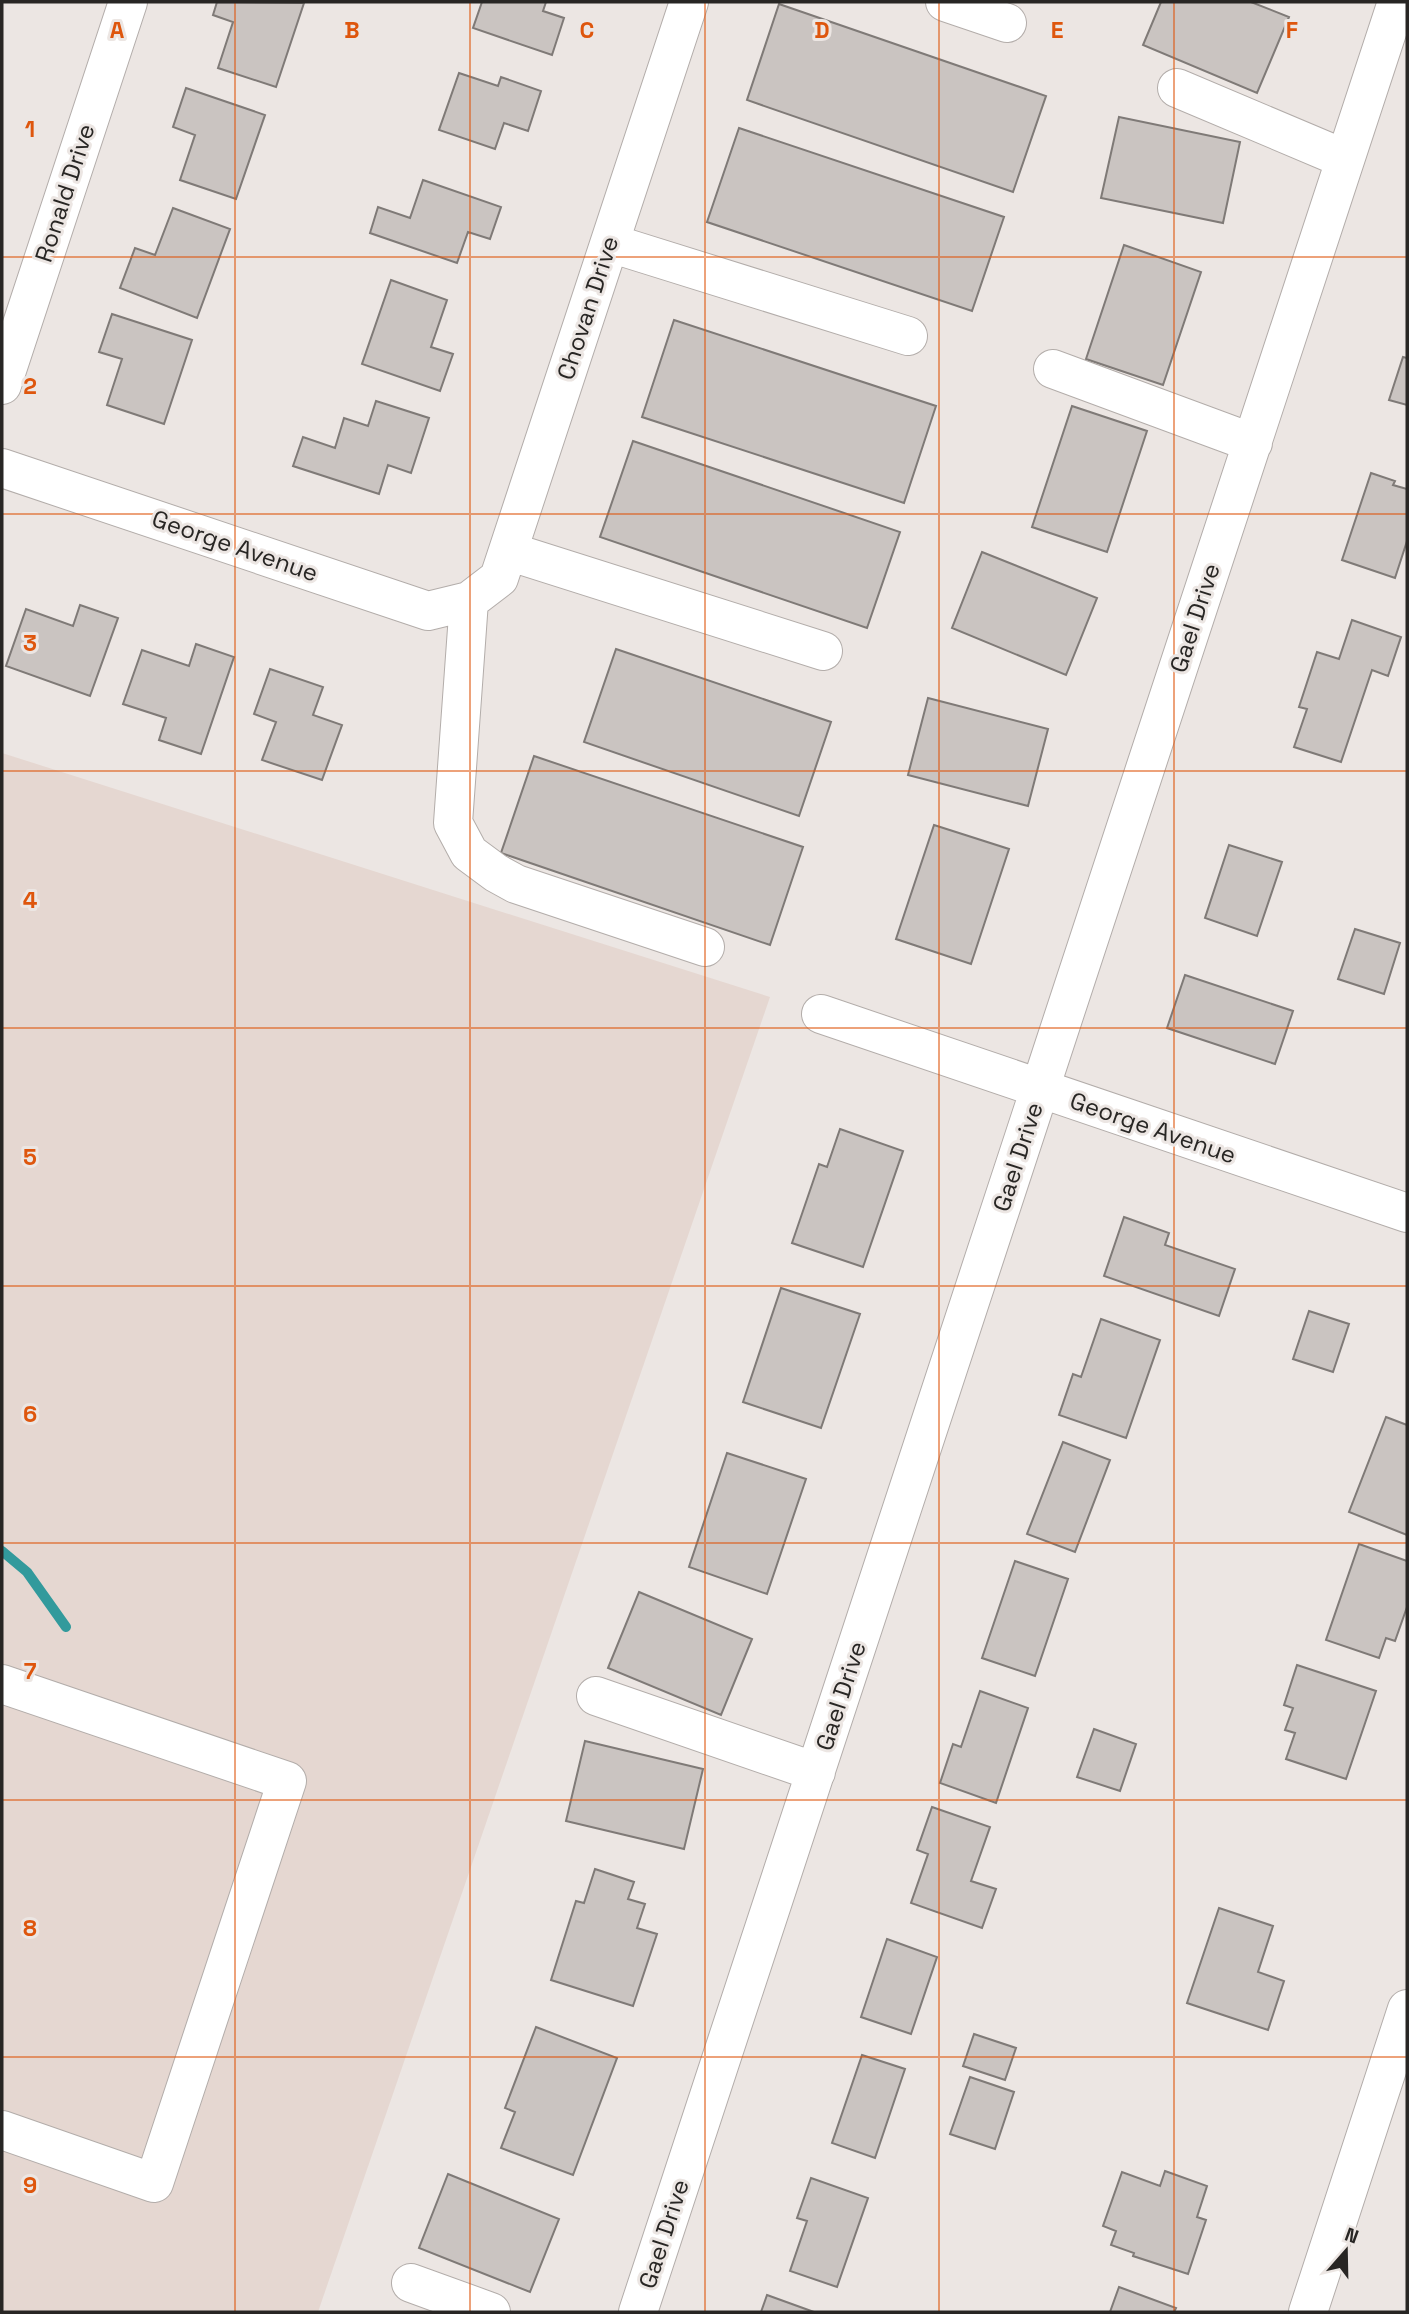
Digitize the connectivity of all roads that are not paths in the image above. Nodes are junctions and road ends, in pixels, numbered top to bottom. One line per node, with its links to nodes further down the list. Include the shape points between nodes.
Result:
1 (128, 2): 11 (street, Ronald Drive)
2 (689, 2): 8 (street, Chovan Drive)
3 (945, 2): 5 (street)
4 (1397, 2): 7 (street, Gael Drive)
5 (1007, 23)
6 (1177, 88): 7 (street)
7 (1345, 159): 12 (street, Gael Drive)
8 (610, 243): 9 (street); 14 (street, Chovan Drive)
9 (908, 336)
10 (1053, 369): 12 (street)
11 (2, 385)
12 (1253, 443): 19 (street, Gael Drive)
13 (2, 468): 15 (street, George Avenue, via 428,611)
14 (508, 551): 15 (street, Chovan Drive, via 499,578); 16 (street)
15 (469, 601): 17 (street, via 453,823 469,853 516,884)
16 (823, 651)
17 (705, 947)
18 (821, 1014): 19 (street, George Avenue)
19 (1041, 1090): 20 (street, George Avenue); 23 (street, Gael Drive)
20 (1407, 1213)
21 (2, 1684): 25 (street, via 287,1781 154,2183)
22 (596, 1696): 23 (street)
23 (816, 1772): 28 (street, Gael Drive)
24 (1407, 2009): 29 (street)
25 (2, 2130)
26 (411, 2283): 27 (street)
27 (491, 2312)
28 (638, 2312)
29 (1308, 2312)

